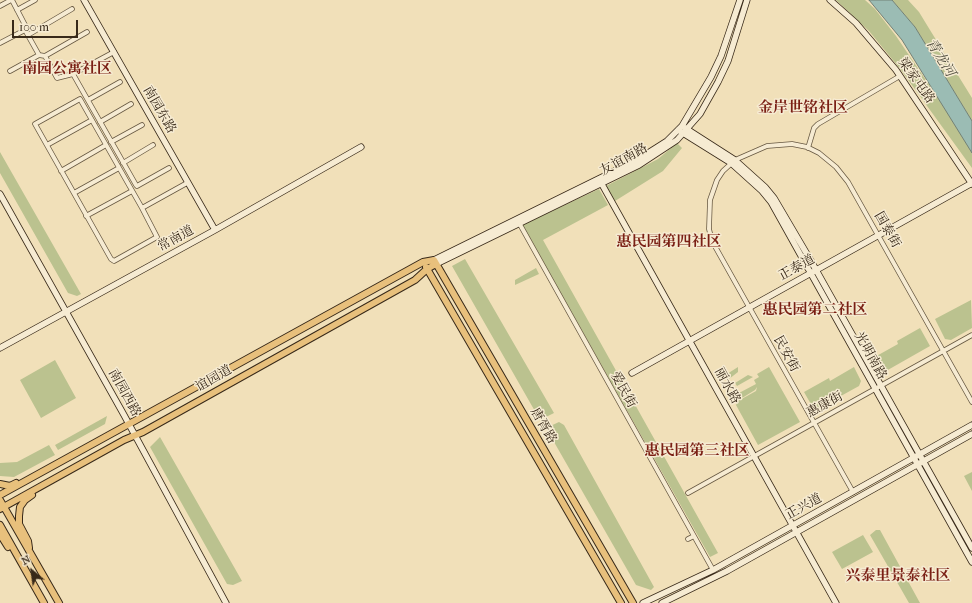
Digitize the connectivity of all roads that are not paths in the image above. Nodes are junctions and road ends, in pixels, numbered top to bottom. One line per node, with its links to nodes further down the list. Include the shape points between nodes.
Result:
1 (12, 0): 7 (street); 8 (street)
2 (34, 0): 8 (street)
3 (84, 0): 14 (street, 南园东路)
4 (740, 0): 26 (street, 友谊南路, via 717,66)
5 (747, 0): 26 (street, 友谊南路, via 723,72 700,114)
6 (830, 0): 19 (street, 梁家屯路, via 856,23)
7 (0, 6)
8 (17, 10): 10 (street)
9 (72, 10): 12 (street)
10 (25, 30): 12 (street); 13 (street)
11 (87, 32): 16 (street)
12 (28, 35): 15 (street)
13 (0, 43)
14 (114, 52): 18 (street); 39 (street, 南园东路)
15 (39, 55): 16 (street); 17 (street)
16 (45, 56): 18 (street, via 57,78)
17 (10, 71)
18 (73, 74): 21 (street)
19 (900, 76): 32 (street, via 818,124 814,128); 40 (street, 梁家屯路)
20 (120, 82): 21 (street)
21 (88, 100): 24 (street)
22 (132, 104): 24 (street)
23 (92, 120): 28 (street); 28 (street, via 80,98 35,124); 29 (street)
24 (100, 122): 27 (street)
25 (142, 125): 27 (street)
26 (682, 130): 33 (street, 光明南路); 38 (street, 友谊南路)
27 (111, 142): 34 (street)
28 (47, 145): 37 (street)
29 (106, 145): 35 (street); 37 (street)
30 (154, 145): 34 (street)
31 (361, 147): 47 (street, 常南道)
32 (808, 148): 33 (street, 国泰街, via 792,144 767,146); 48 (street, 国泰街, via 819,153 836,167 848,182)
33 (733, 161): 52 (street, 光明南路, via 765,186); 53 (street, 光明南路, via 771,202); 54 (street, 民安街, via 723,171 713,190 708,229)
34 (123, 163): 36 (street, via 137,186)
35 (119, 168): 41 (street); 42 (street)
36 (169, 168)
37 (61, 170): 42 (street)
38 (600, 182): 46 (street, 友谊南路); 57 (street, 丽水路)
39 (187, 183): 44 (street); 47 (street, 南园东路)
40 (972, 183): 48 (street, 正泰道)
41 (132, 191): 44 (street); 45 (street)
42 (74, 193): 45 (street)
43 (0, 194): 55 (street, 南园西路)
44 (142, 208): 45 (street, via 157,237 114,261)
45 (86, 216)
46 (518, 221): 50 (street, 友谊南路); 84 (street, 爱民街)
47 (215, 230): 55 (street, 常南道)
48 (878, 235): 52 (street, 正泰道); 59 (street, 国泰街)
49 (423, 262): 50 (main road, 谊园道); 51 (main road, 唐胥路); 64 (main road, 谊园道)
50 (435, 262): 51 (main road, 谊园道); 95 (main road, 唐胥路)
51 (427, 269): 67 (main road, 谊园道, via 415,280); 94 (main road, 唐胥路)
52 (817, 270): 53 (street, 正泰道); 61 (street, 光明南路)
53 (811, 273): 54 (street, 正泰道); 61 (street, 光明南路)
54 (749, 308): 57 (street, 正泰道); 63 (street, 民安街)
55 (67, 312): 58 (street, 常南道); 64 (street, 南园西路)
56 (972, 335): 59 (street, 惠康街)
57 (689, 341): 60 (street, 正泰道); 68 (street, 丽水路)
58 (0, 348)
59 (943, 351): 61 (street, 惠康街); 62 (street, 国泰街)
60 (632, 373)
61 (878, 387): 63 (street, 惠康街); 69 (street, 光明南路)
62 (972, 402)
63 (814, 423): 68 (street, 惠康街); 75 (street, 民安街)
64 (129, 425): 67 (street, 南园西路); 72 (main road, 谊园道)
65 (972, 425): 69 (street, 正兴道)
66 (972, 434): 70 (street, 正兴道)
67 (134, 436): 73 (main road, 谊园道); 93 (street, 南园西路)
68 (754, 456): 76 (street, 惠康街); 81 (street, 丽水路)
69 (917, 456): 70 (street, 光明南路); 71 (street, 光明南路); 75 (street, 正兴道)
70 (923, 461): 71 (street, 正兴道); 86 (street, 光明南路)
71 (918, 464): 82 (street, 正兴道); 89 (street, 光明南路)
72 (41, 473): 74 (main road, via 10,486); 77 (main road, 谊园道)
73 (46, 483): 79 (main road, 谊园道); 87 (main road, via 20,507 19,524 28,541)
74 (0, 484)
75 (853, 492): 81 (street, 正兴道)
76 (688, 493)
77 (0, 495)
78 (0, 500): 79 (main road)
79 (2, 508): 87 (main road)
80 (0, 525): 88 (main road)
81 (793, 526): 82 (street, 丽水路); 90 (street, 正兴道)
82 (796, 532): 97 (street, 正兴道, via 727,571); 98 (street, 丽水路)
83 (0, 534): 88 (main road)
84 (694, 536): 85 (street); 90 (street, 爱民街)
85 (688, 539)
86 (972, 548)
87 (30, 552): 92 (main road)
88 (18, 557): 91 (main road)
89 (972, 562)
90 (713, 570): 96 (street, 正兴道)
91 (44, 603)
92 (59, 603)
93 (226, 603)
94 (621, 603)
95 (633, 603)
96 (643, 603)
97 (662, 603)
98 (836, 603)

